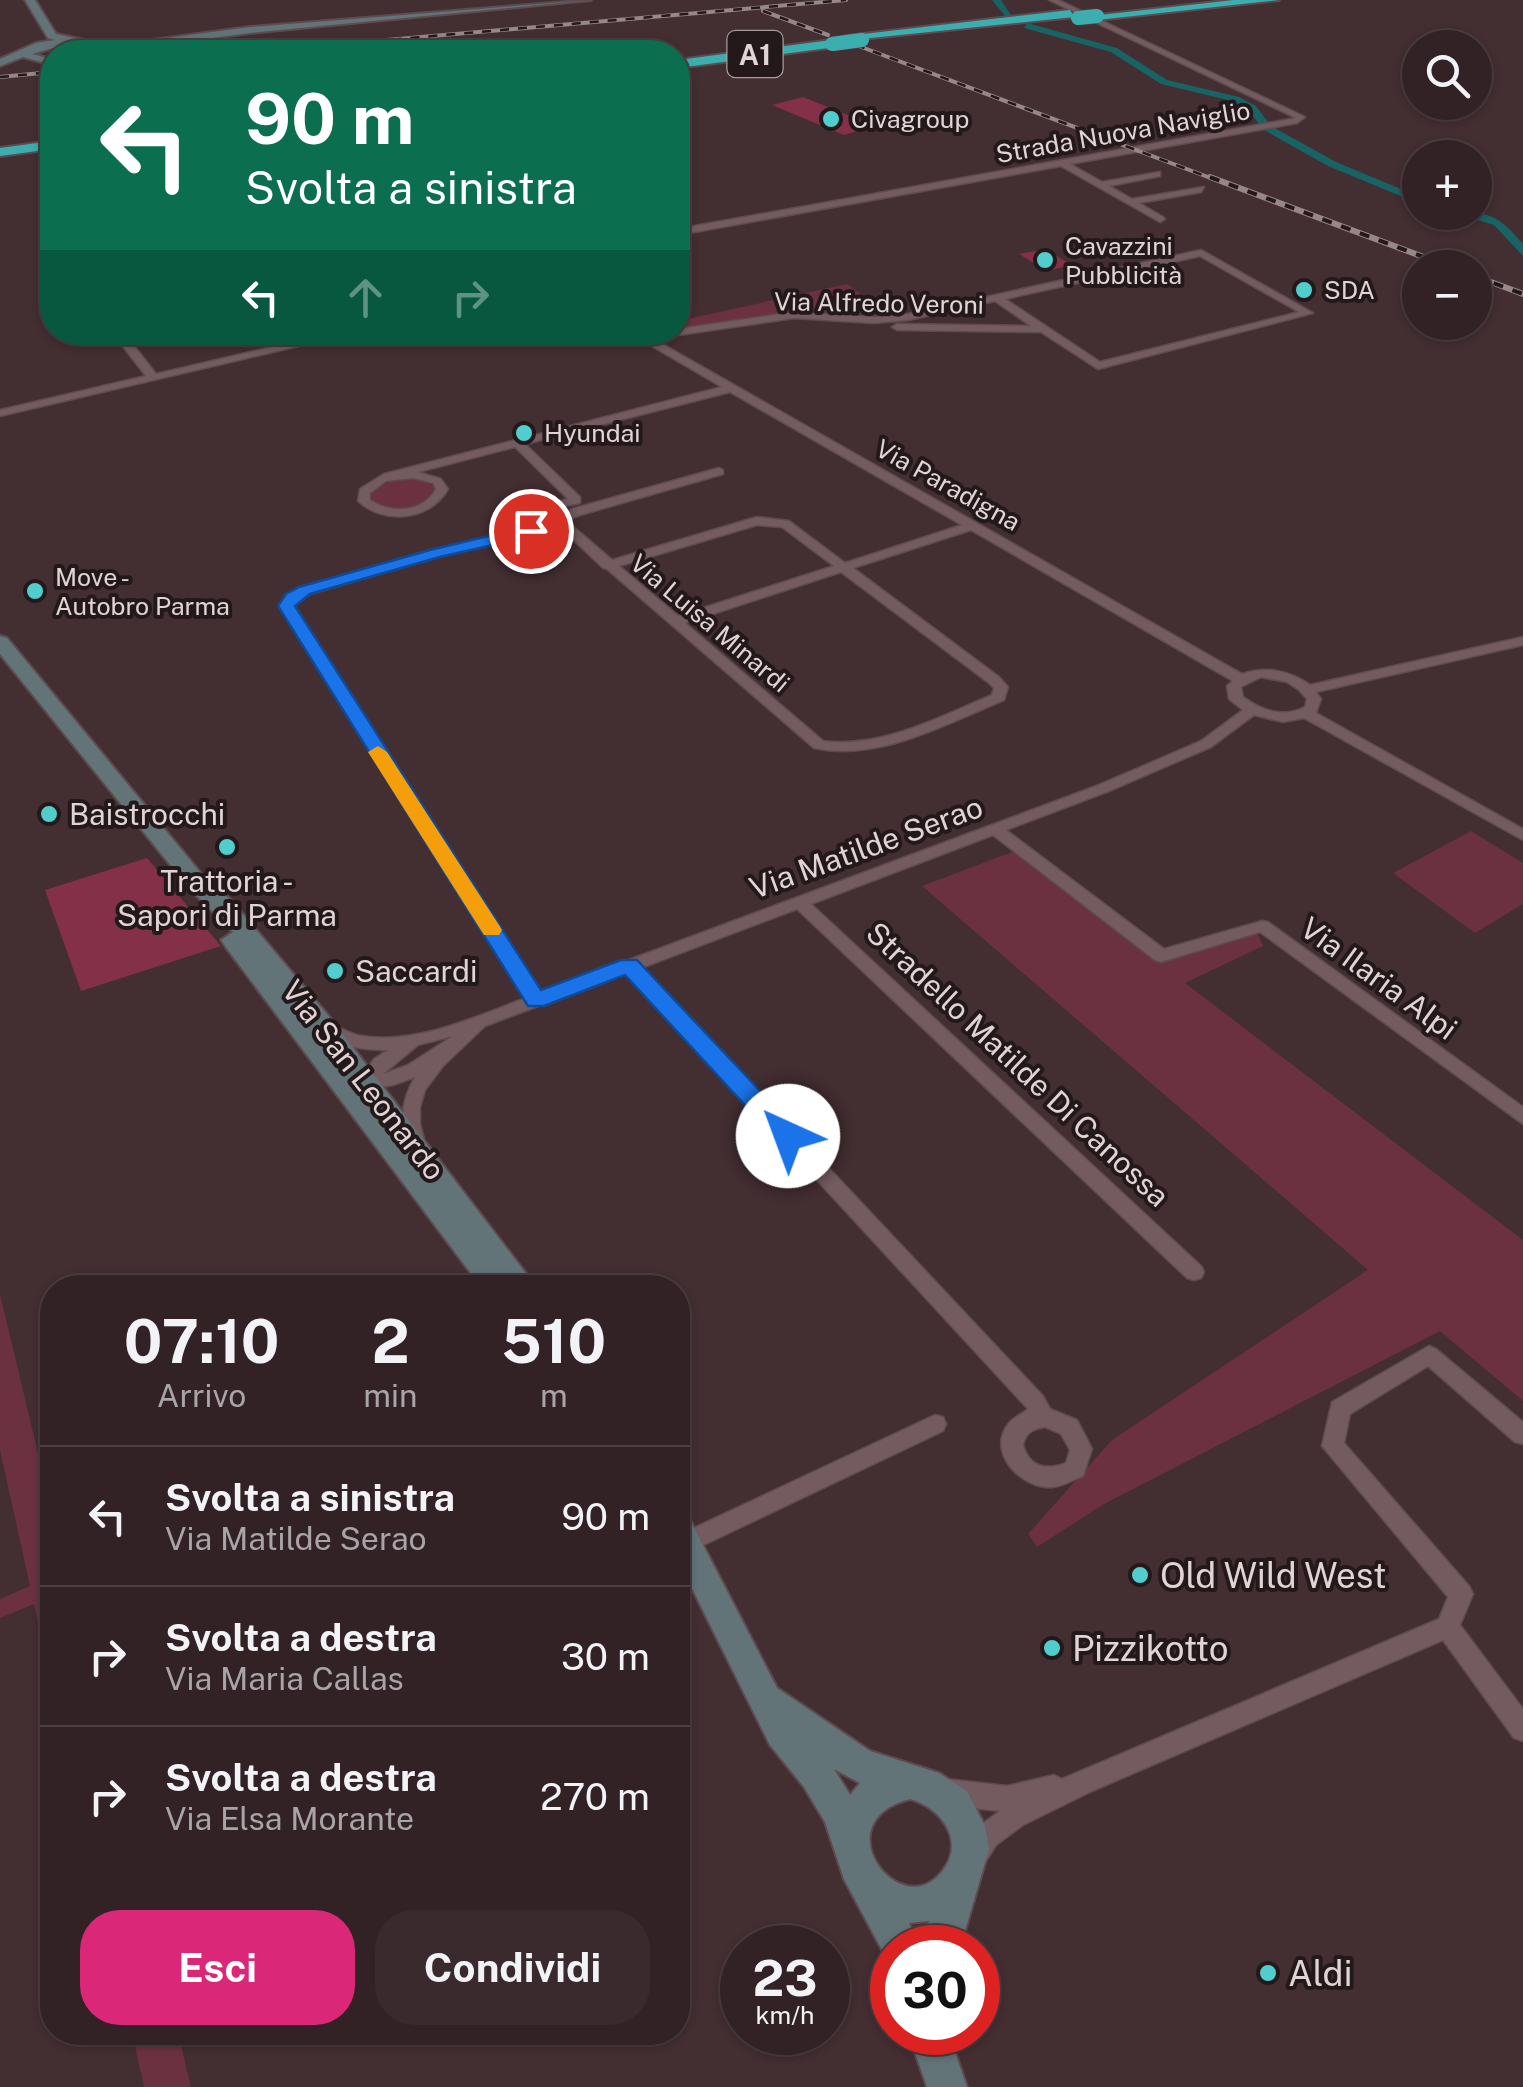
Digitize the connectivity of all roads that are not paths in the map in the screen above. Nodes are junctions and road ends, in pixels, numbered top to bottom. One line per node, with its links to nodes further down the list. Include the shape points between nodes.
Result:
1 (30, 0): 7 (main road)
2 (586, 0): 10 (main road)
3 (1052, 0): 19 (street, Strada Nuova Naviglio, via 1301,116)
4 (1215, 0): 6 (highway, A1)
5 (1272, 0): 6 (highway, A1)
6 (1084, 15): 13 (highway, A1, bridge)
7 (48, 33): 8 (main road); 9 (main road)
8 (43, 40)
9 (69, 40)
10 (170, 40)
11 (40, 45): 12 (main road)
12 (26, 52): 14 (main road); 16 (main road)
13 (690, 59)
14 (40, 60)
15 (40, 61): 16 (main road)
16 (0, 63)
17 (40, 143): 18 (highway)
18 (0, 148)
19 (1062, 163): 21 (street); 25 (street, Strada Nuova Naviglio)
20 (1157, 174): 21 (street)
21 (1100, 185): 23 (street)
22 (1201, 189): 23 (street)
23 (1130, 202): 24 (street)
24 (1160, 218)
25 (690, 230)
26 (998, 298): 27 (street); 30 (street, Via Alfredo Veroni); 30 (street, Via Alfredo Veroni, via 1201,253 1308,313 1098,366)
27 (942, 311): 28 (street, via 965,318); 29 (street, via 874,320 766,317)
28 (952, 328): 30 (street, Via Alfredo Veroni); 31 (street, Via Alfredo Veroni, via 777,322)
29 (690, 330)
30 (1044, 330)
31 (690, 335)
32 (127, 345): 37 (street)
33 (297, 345): 37 (street)
34 (654, 345): 36 (street, Via Paradigna)
35 (668, 345): 36 (street, Via Alfredo Veroni)
36 (672, 355): 38 (street, Via Paradigna)
37 (154, 378): 39 (street)
38 (731, 388): 40 (street); 47 (street, Via Paradigna)
39 (0, 413)
40 (518, 444): 41 (street); 45 (street, via 576,500)
41 (460, 458): 43 (street); 44 (street, via 439,472)
42 (719, 472): 46 (street, via 576,512)
43 (388, 476): 44 (street, via 419,474); 44 (street, via 364,492 370,507 420,509 438,498)
44 (440, 484)
45 (552, 507)
46 (563, 524): 48 (street, Via Luisa Minardi); 65 (street, via 436,553 292,598 286,606)
47 (974, 525): 49 (street); 54 (street, Via Paradigna)
48 (607, 565): 49 (street, via 774,521); 50 (street, Via Luisa Minardi)
49 (842, 566): 50 (street); 50 (street, Via Luisa Minardi, via 1000,687 999,697 867,745 832,749 819,745)
50 (674, 622)
51 (1523, 641): 55 (street)
52 (0, 642): 58 (main road, Via San Leonardo)
53 (0, 663): 58 (main road, Via San Leonardo)
54 (1240, 679): 55 (street, via 1280,674); 56 (street, via 1236,699)
55 (1309, 688): 57 (street, via 1314,699)
56 (1252, 710): 57 (street, via 1289,717); 59 (street, Via Matilde Serao, via 1206,744)
57 (1306, 712): 60 (street)
58 (82, 747): 61 (main road, Via San Leonardo)
59 (995, 829): 62 (street, Via Matilde Serao); 69 (street, Via Ilaria Alpi, via 1161,956 1262,926)
60 (1523, 835)
61 (196, 882): 64 (main road, Via San Leonardo); 66 (main road, Via San Leonardo, via 223,905)
62 (799, 902): 63 (street, Via Matilde Serao); 72 (street, Stradello Matilde Di Canossa)
63 (629, 966): 65 (street, Via Matilde Serao); 75 (street, via 1036,1403)
64 (270, 992): 68 (street, via 305,1022 349,1077); 71 (main road, Via San Leonardo)
65 (536, 1000): 67 (street, Via Matilde Serao)
66 (323, 1026): 67 (street, Via Matilde Serao, via 373,1042); 68 (main road, Via San Leonardo)
67 (439, 1042): 68 (street, Via Matilde Serao, via 390,1056); 70 (street, Via Matilde Serao, via 415,1098 412,1131)
68 (368, 1082): 70 (main road, Via San Leonardo); 71 (street, via 364,1096 396,1139)
69 (1523, 1118)
70 (419, 1147): 74 (main road, Via San Leonardo)
71 (411, 1176): 73 (main road, Via San Leonardo)
72 (1194, 1272)
73 (490, 1275)
74 (513, 1275)
75 (1032, 1419)
76 (935, 1424): 78 (street)
77 (1523, 1435): 80 (street, via 1430,1356 1340,1409 1333,1446 1461,1594)
78 (690, 1531)
79 (690, 1550): 81 (main road)
80 (1448, 1627): 82 (street); 83 (street)
81 (770, 1702): 84 (main road, via 871,1770); 85 (main road, via 782,1733 842,1818)
82 (1523, 1729)
83 (1084, 1782): 84 (street, via 1006,1798); 86 (street, via 987,1836)
84 (926, 1786): 85 (main road, via 893,1783 875,1792 853,1824); 86 (main road, via 964,1818 970,1853)
85 (852, 1846): 87 (main road)
86 (961, 1878): 87 (main road, via 941,1899 923,1906 903,1906); 89 (main road)
87 (868, 1885): 88 (main road)
88 (888, 1925)
89 (947, 1925)
90 (937, 2055): 92 (main road)
91 (948, 2055): 92 (main road)
92 (950, 2087)

